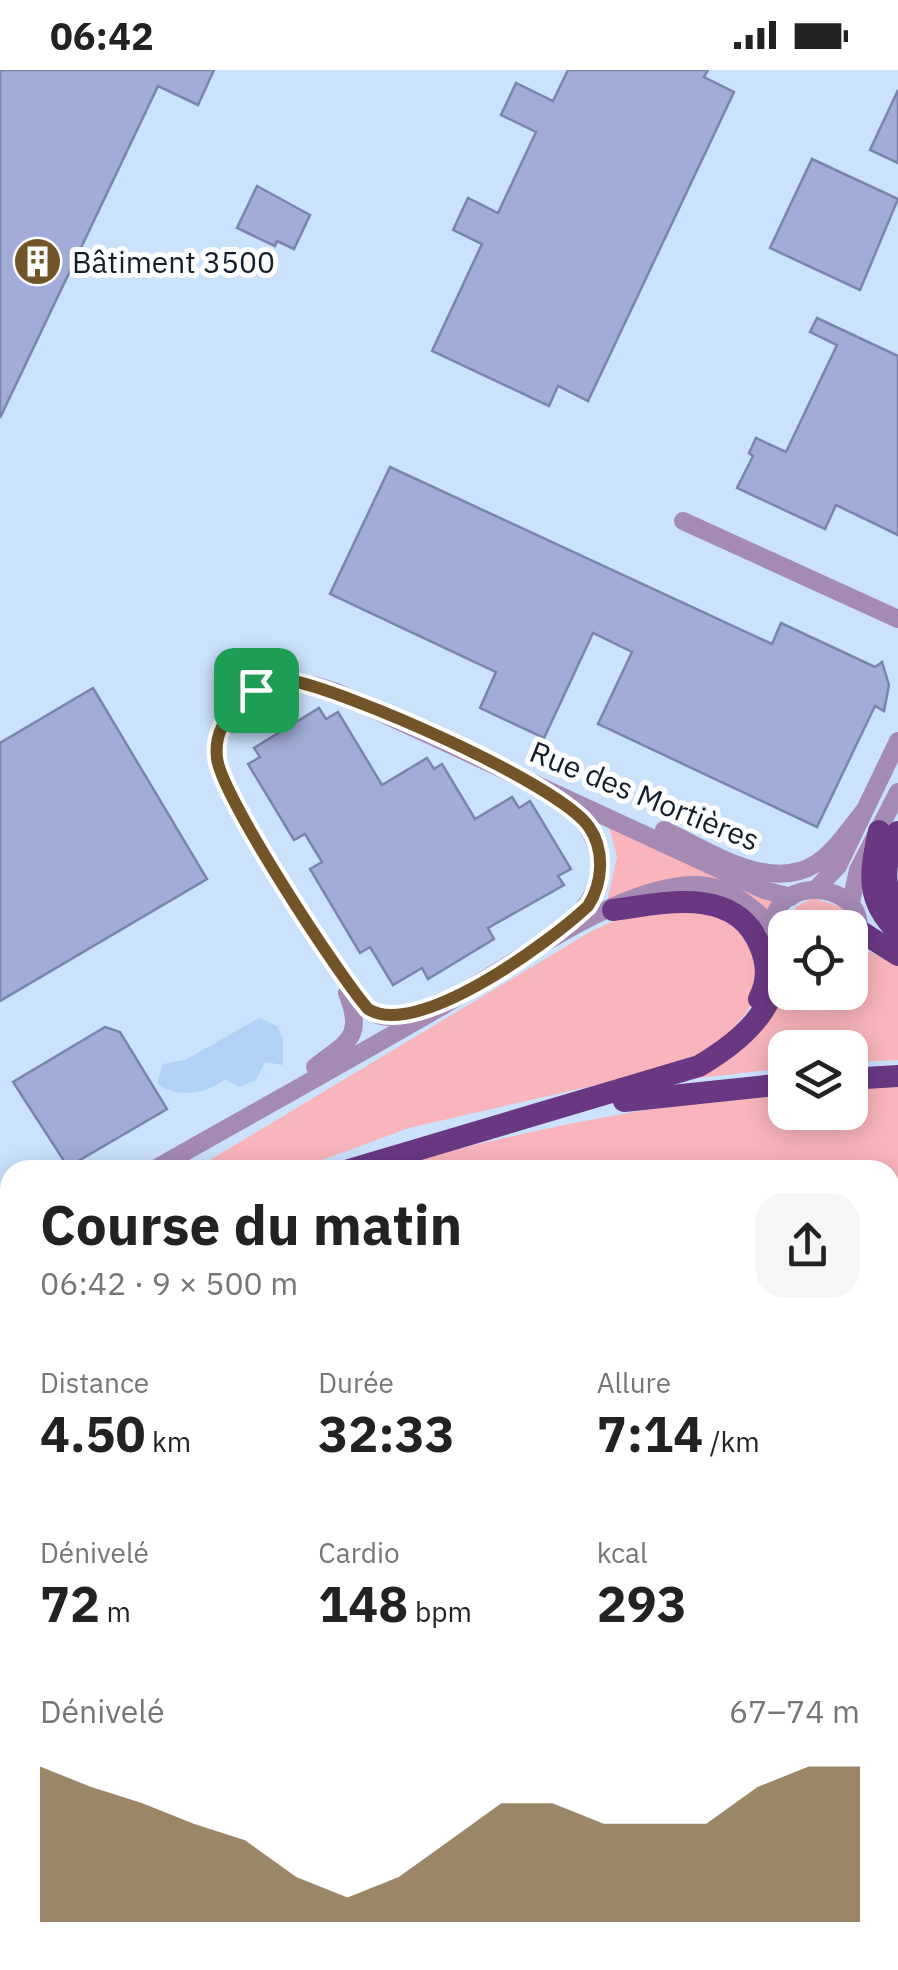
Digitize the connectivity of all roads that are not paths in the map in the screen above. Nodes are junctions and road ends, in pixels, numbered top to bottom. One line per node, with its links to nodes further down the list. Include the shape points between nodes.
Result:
1 (683, 521): 2 (street)
2 (898, 619)
3 (898, 741): 7 (street)
4 (501, 768): 6 (street, Rue des Mortières); 7 (street, Rue des Mortières, via 554,782 750,868 778,874 815,864); 21 (street, Rue des Mortières, via 315,684 270,684 229,716 217,760 226,784)
5 (898, 792): 8 (street)
6 (551, 793): 10 (street, Rue des Mortières, via 764,890); 19 (street, via 588,824 600,868 588,906)
7 (864, 811): 9 (street, via 838,866)
8 (889, 831): 11 (street, via 858,870); 15 (main road, via 886,888); 17 (main road, via 870,873 872,898)
9 (818, 887): 10 (street); 11 (street)
10 (792, 896): 13 (street)
11 (850, 902): 14 (street)
12 (613, 910): 16 (street, via 660,889 711,886); 19 (street); 24 (main road, via 698,901 726,910 752,931 766,976 752,1016)
13 (785, 910)
14 (853, 910)
15 (898, 910)
16 (768, 921)
17 (898, 932)
18 (868, 936): 20 (main road)
19 (542, 942): 22 (street)
20 (898, 956)
21 (335, 966): 22 (street, via 380,1016); 28 (street, via 356,1016 354,1030)
22 (443, 1006): 28 (street)
23 (768, 1006): 24 (main road)
24 (731, 1047): 29 (main road, via 699,1066)
25 (898, 1076): 26 (main road)
26 (868, 1078)
27 (768, 1086): 29 (main road)
28 (286, 1094): 30 (street)
29 (572, 1107): 31 (main road)
30 (170, 1160)
31 (381, 1160)

